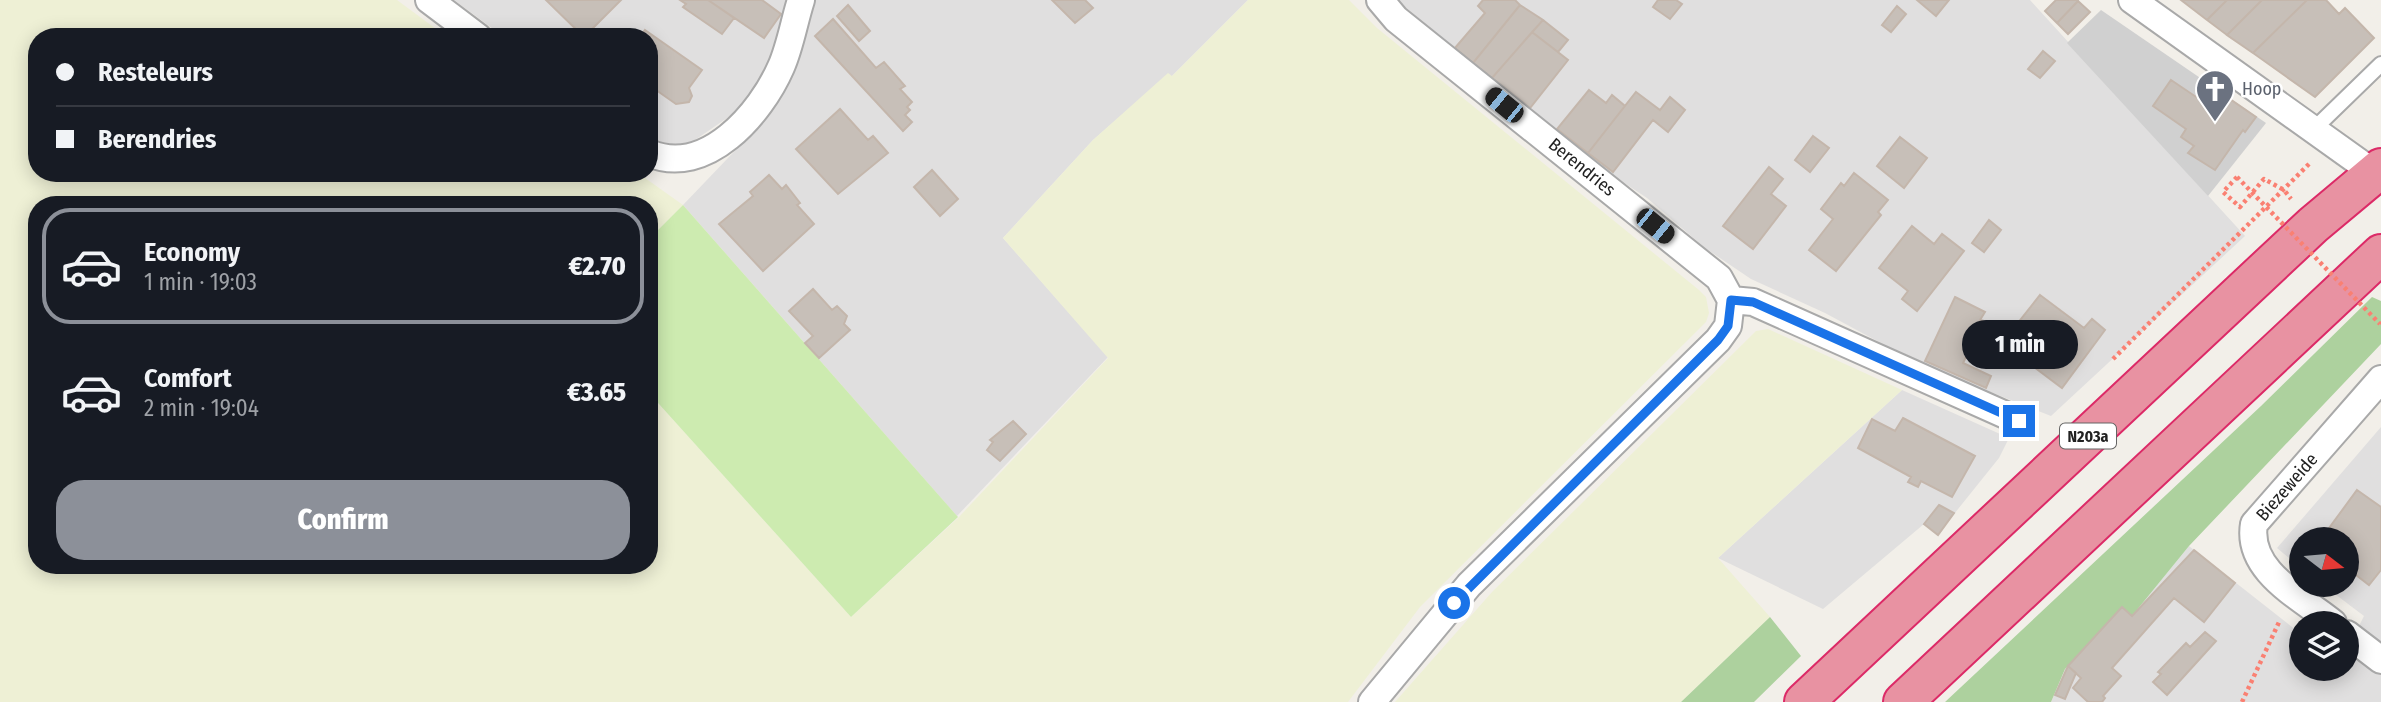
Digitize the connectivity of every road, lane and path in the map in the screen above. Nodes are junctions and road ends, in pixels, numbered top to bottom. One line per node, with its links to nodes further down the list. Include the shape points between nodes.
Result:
1 (429, 0): 5 (street)
2 (801, 0): 8 (street, via 781,67 757,108 721,143 698,154 675,158)
3 (1380, 0): 12 (street, Berendries, via 1396,19 1719,278)
4 (2132, 0): 7 (street)
5 (466, 28)
6 (2381, 64): 7 (lane)
7 (2323, 135): 9 (street); 10 (path)
8 (658, 155)
9 (2379, 173): 24 (highway, N203a, via 2313,225)
10 (2284, 190): 13 (path, bridge, via 2264,180 2240,207 2223,192 2237,177); 14 (path)
11 (2381, 254): 25 (highway)
12 (1731, 300): 16 (street, via 1764,307); 23 (street, via 1728,326 1718,340 1469,585)
13 (2381, 323)
14 (2106, 367)
15 (2381, 379): 17 (street, Biezeweide, via 2254,524 2251,539 2262,565)
16 (2019, 421)
17 (2289, 588)
18 (2290, 597): 26 (path)
19 (2300, 597): 20 (street, Biezeweide)
20 (2318, 611)
21 (2359, 643): 22 (street)
22 (2381, 660)
23 (1372, 702)
24 (1804, 702)
25 (1903, 702)
26 (2242, 702)

